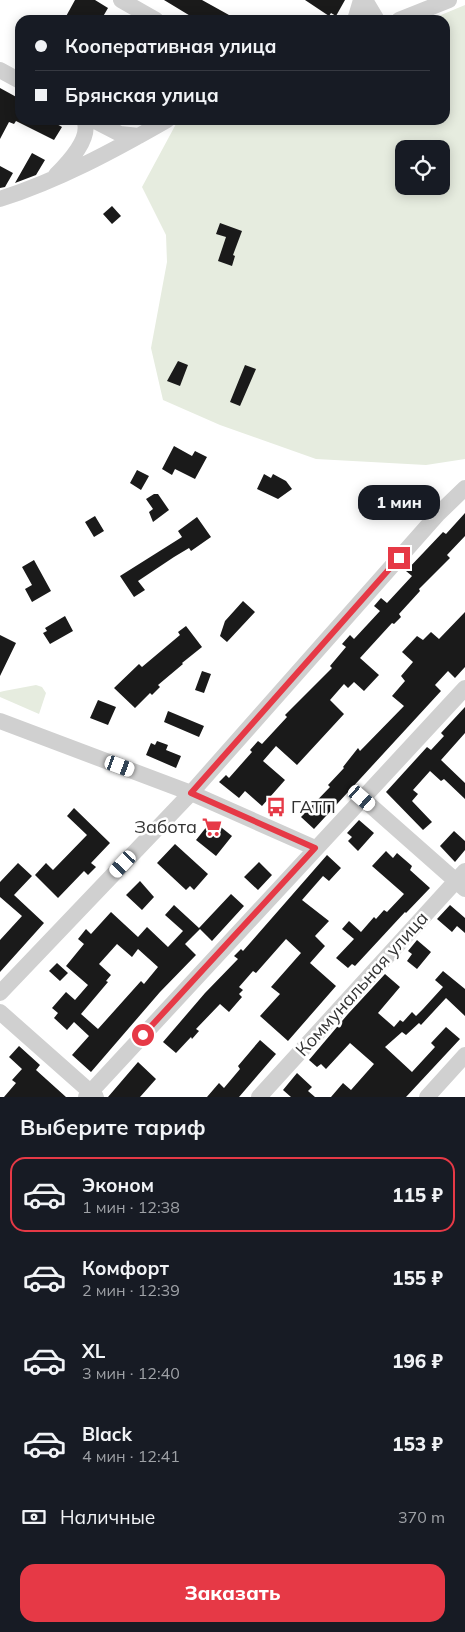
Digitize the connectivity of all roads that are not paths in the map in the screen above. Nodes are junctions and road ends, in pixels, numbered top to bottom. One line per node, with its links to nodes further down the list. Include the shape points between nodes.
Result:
1 (121, 0): 4 (street)
2 (363, 0): 5 (street); 6 (street)
3 (449, 0): 7 (street)
4 (147, 15)
5 (356, 15)
6 (374, 15)
7 (412, 15)
8 (0, 70): 9 (street)
9 (15, 78)
10 (85, 125): 14 (street, via 82,141)
11 (102, 125): 13 (street, via 115,132)
12 (158, 125): 13 (street)
13 (139, 136): 14 (street)
14 (52, 180): 15 (street)
15 (0, 199)
16 (465, 488): 19 (street, via 438,514)
17 (465, 688): 20 (street)
18 (0, 720): 19 (street)
19 (191, 793): 21 (street); 23 (street)
20 (362, 798): 21 (street); 22 (street)
21 (315, 848): 26 (street)
22 (462, 880): 27 (street, Коммунальная улица)
23 (0, 993)
24 (0, 1012): 26 (street)
25 (465, 1055): 28 (street)
26 (91, 1095)
27 (259, 1097)
28 (427, 1097)

